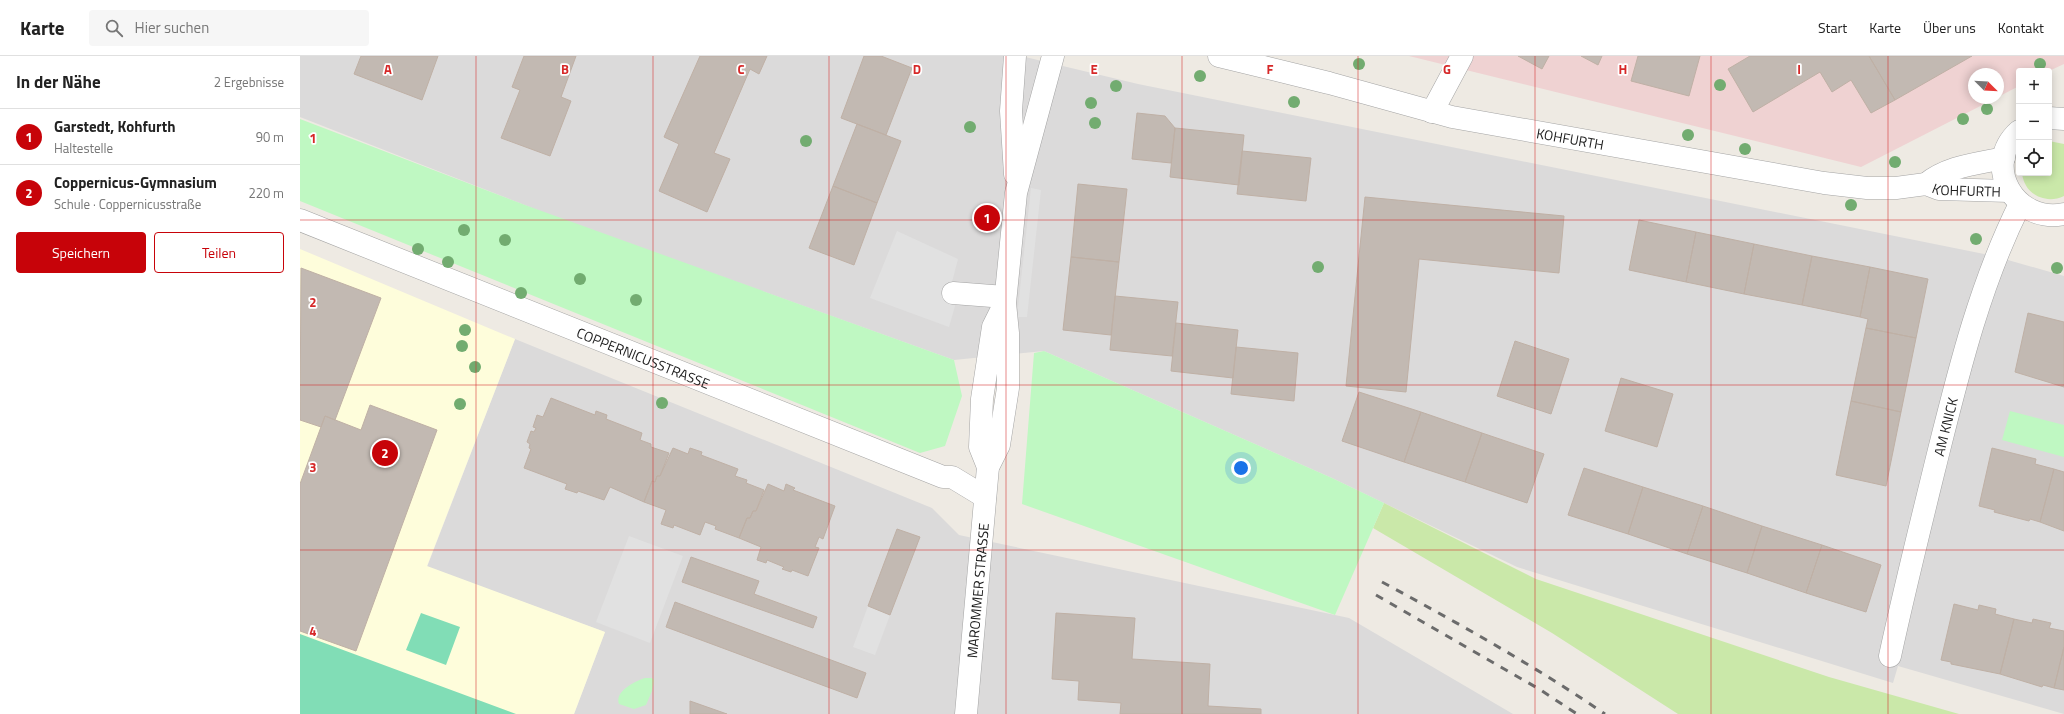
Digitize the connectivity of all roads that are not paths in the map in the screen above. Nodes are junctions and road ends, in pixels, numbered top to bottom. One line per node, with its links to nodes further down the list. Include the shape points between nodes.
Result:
1 (1015, 56): 11 (street, MAROMMER STRASSE, via 1011,111)
2 (1053, 56): 11 (street, MAROMMER STRASSE)
3 (1219, 56): 5 (street, KOHFURTH)
4 (1462, 56): 5 (street)
5 (1432, 112): 10 (street, KOHFURTH, via 1824,183 1867,188)
6 (2052, 118): 7 (street)
7 (2064, 120)
8 (2016, 134): 9 (street, KOHFURTH)
9 (2004, 158): 10 (street, KOHFURTH, via 1955,168 1938,174); 12 (street, KOHFURTH, via 2004,175)
10 (1926, 184): 12 (street, KOHFURTH, via 1939,189)
11 (1016, 193): 16 (street, MAROMMER STRASSE)
12 (2015, 197): 13 (street, KOHFURTH, via 2038,213); 18 (street, AM KNICK, via 1965,348)
13 (2064, 214)
14 (300, 220): 17 (street, COPPERNICUSSTRASSE, via 943,477 952,477)
15 (953, 293): 16 (street)
16 (1005, 300): 17 (street, MAROMMER STRASSE, via 1008,388 999,444 988,467)
17 (985, 497): 19 (street, MAROMMER STRASSE)
18 (1890, 656)
19 (966, 714)

